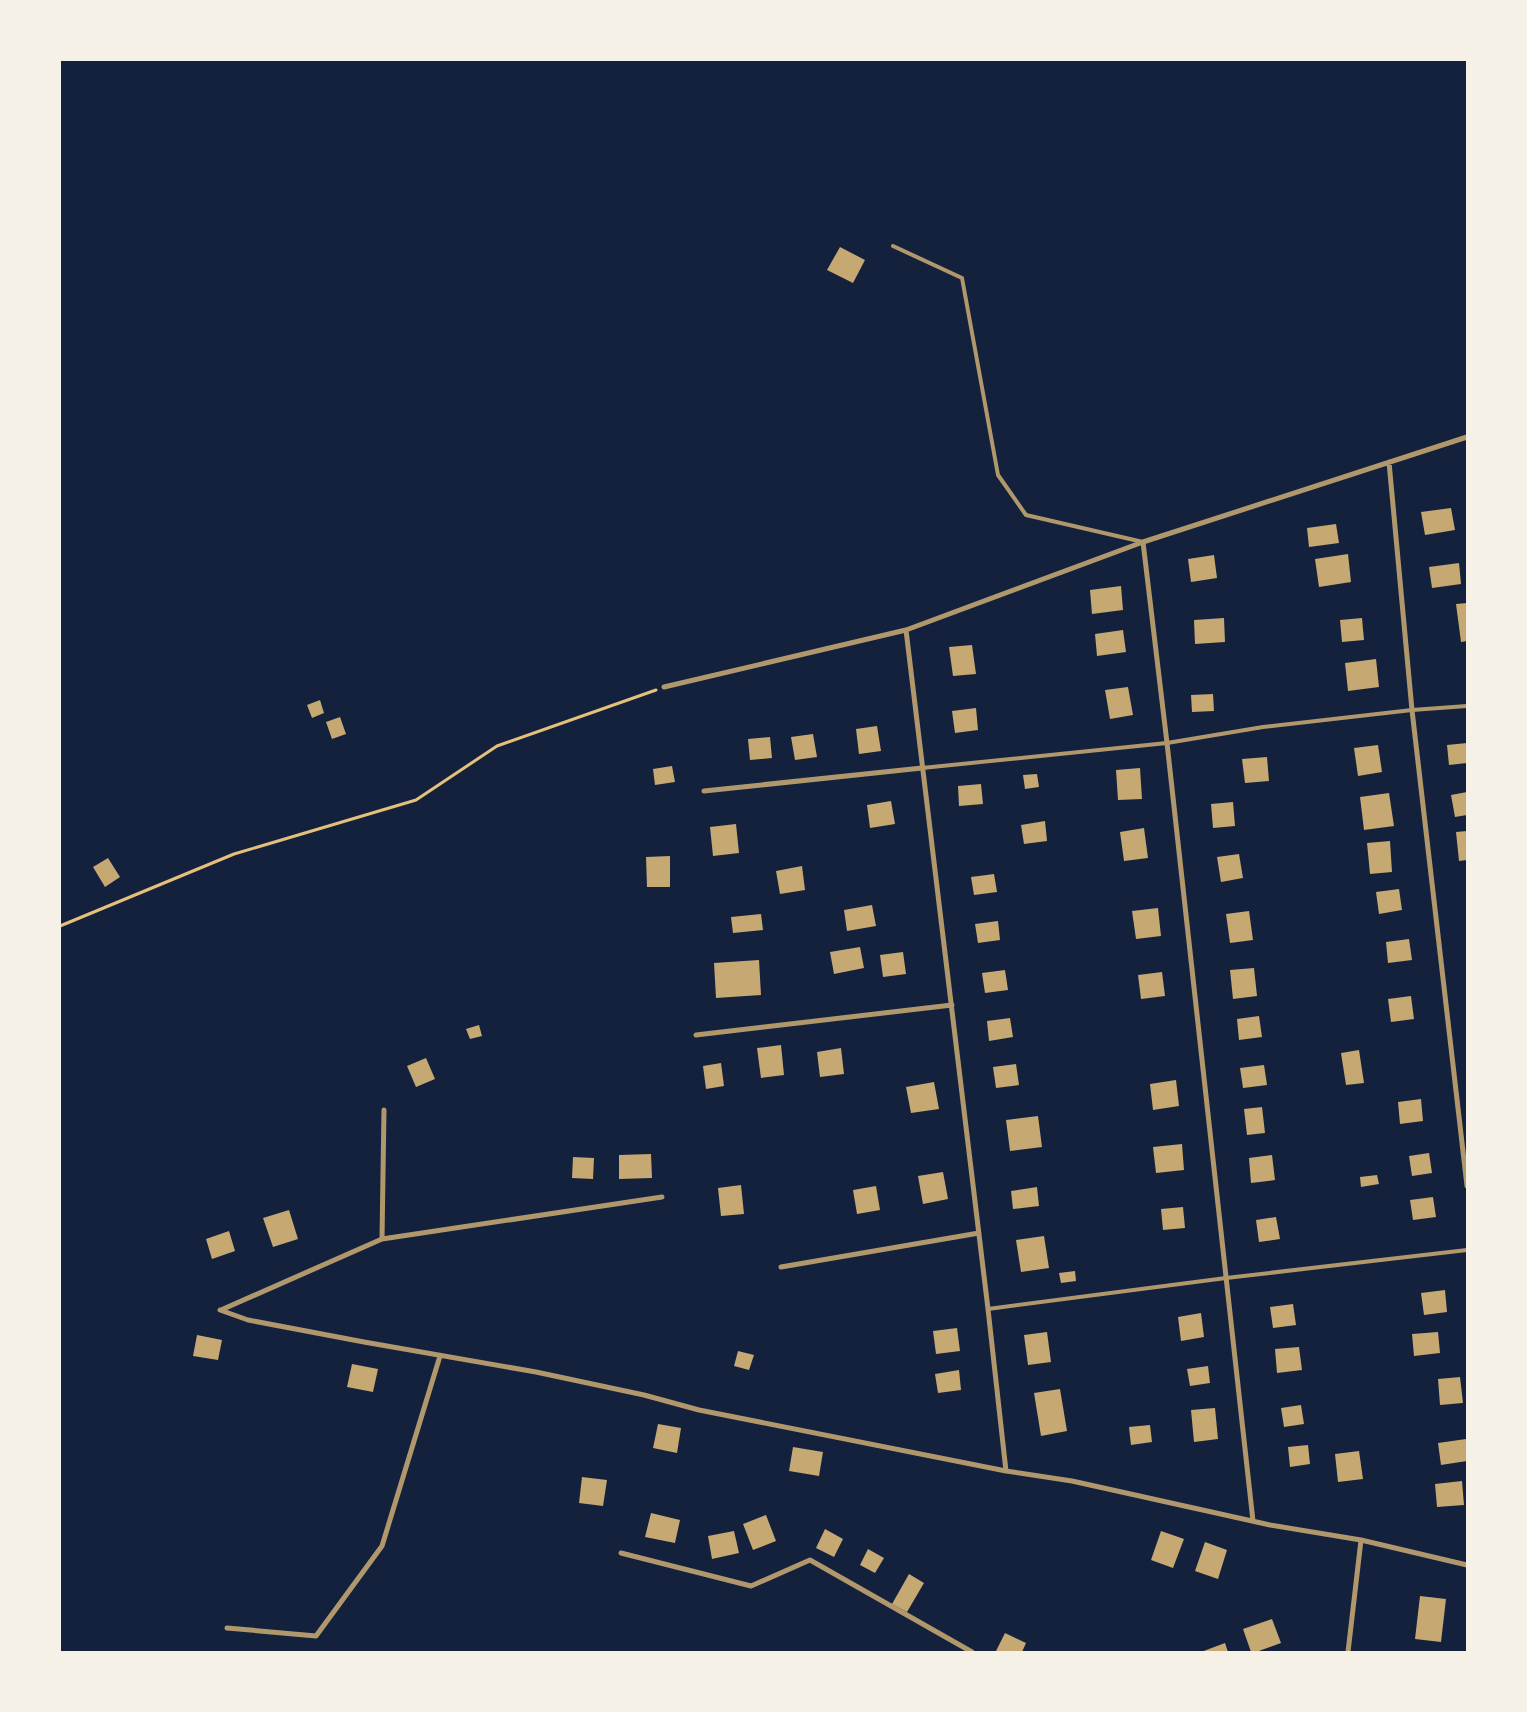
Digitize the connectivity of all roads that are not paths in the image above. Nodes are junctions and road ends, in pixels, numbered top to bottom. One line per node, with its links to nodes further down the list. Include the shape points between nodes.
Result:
1 (893, 246): 4 (lane, via 962,278 998,475 1026,515)
2 (1467, 437): 3 (street)
3 (1389, 462): 4 (street); 8 (street)
4 (1143, 542): 5 (street); 9 (street)
5 (906, 630): 6 (street); 10 (street)
6 (664, 687)
7 (1467, 706): 8 (lane)
8 (1412, 710): 9 (lane, via 1263,727); 15 (street)
9 (1167, 743): 10 (lane); 21 (street)
10 (922, 768): 11 (street); 12 (street)
11 (704, 791)
12 (952, 1006): 13 (street); 17 (street)
13 (696, 1035)
14 (384, 1110): 18 (street)
15 (1467, 1186)
16 (662, 1197): 18 (street)
17 (979, 1233): 20 (street); 22 (street)
18 (382, 1239): 23 (street, via 220,1310 258,1322)
19 (1467, 1250): 21 (lane)
20 (781, 1267)
21 (1226, 1278): 22 (lane); 25 (street)
22 (988, 1309): 24 (street)
23 (440, 1356): 24 (street, via 536,1372 699,1410); 29 (street, via 382,1546 316,1636)
24 (1006, 1471): 25 (street, via 1072,1481)
25 (1253, 1521): 26 (street)
26 (1361, 1540): 28 (street); 31 (street)
27 (620, 1553): 30 (street, via 752,1586 810,1560)
28 (1467, 1564)
29 (227, 1628)
30 (972, 1652)
31 (1348, 1652)

